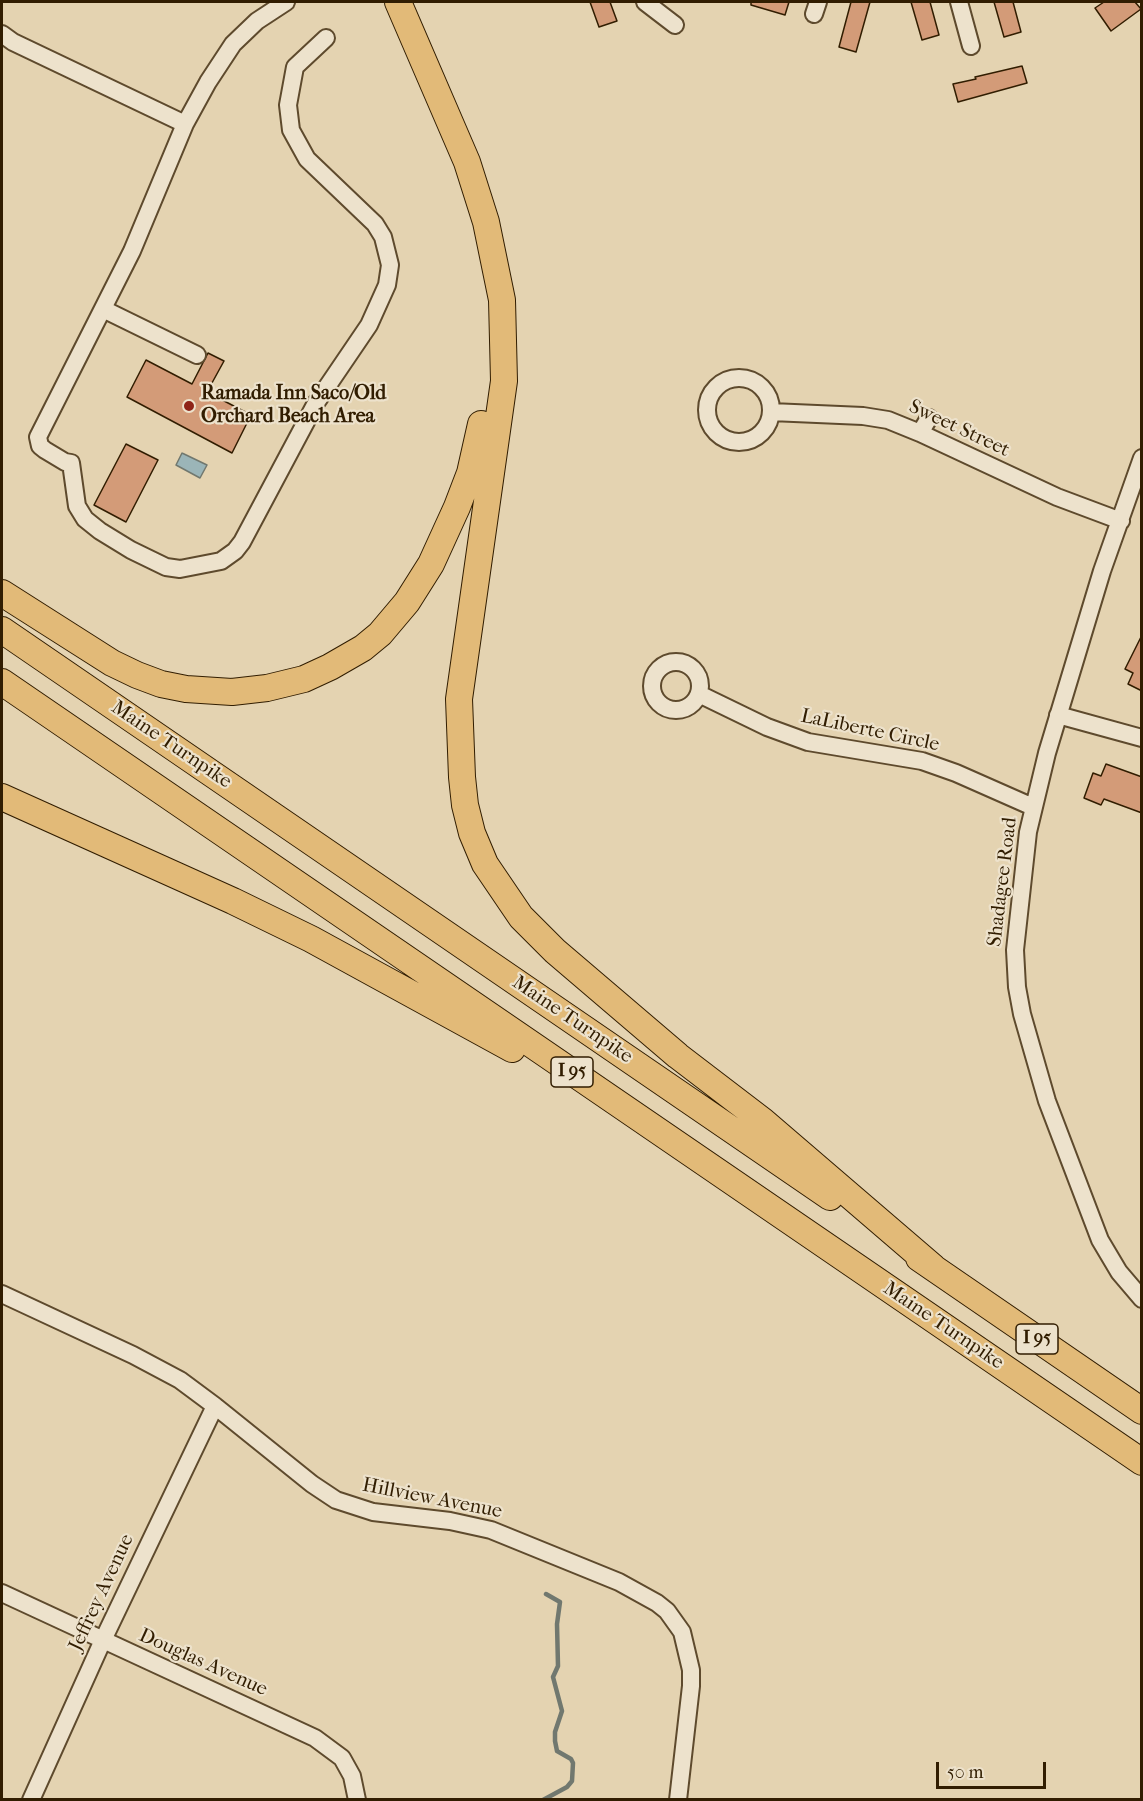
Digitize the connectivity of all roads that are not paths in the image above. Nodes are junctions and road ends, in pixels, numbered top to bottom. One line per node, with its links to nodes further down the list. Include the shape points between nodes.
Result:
1 (286, 2): 9 (street, via 257,21 233,44)
2 (397, 2): 15 (highway, via 471,213 490,343 484,409 470,473 443,539 407,602 380,634 347,658 304,679 232,692 186,689 137,675); 24 (highway, via 467,162 489,233 502,300 504,381 459,699 465,805 485,864 520,917 555,951)
3 (645, 2): 5 (street)
4 (959, 2): 8 (street)
5 (675, 25)
6 (2, 34): 9 (street)
7 (326, 38): 10 (street, via 295,67 288,105 291,130 308,159 375,224 387,247 390,274 369,326 316,403 242,542 221,561 180,569 166,567 100,531 76,506 71,463 40,446 40,431)
8 (971, 46)
9 (185, 124): 10 (street, via 132,251)
10 (103, 309): 11 (street)
11 (197, 355)
12 (771, 412): 14 (street, Sweet Street, via 876,417 925,425 1057,497)
13 (1142, 458): 14 (street, Shadagee Road)
14 (1120, 521): 19 (street, Shadagee Road)
15 (2, 593)
16 (2, 630): 24 (highway, Maine Turnpike / I 95)
17 (2, 682): 23 (highway, Maine Turnpike / I 95)
18 (699, 694): 22 (street, LaLiberte Circle, via 797,738 922,761)
19 (1058, 715): 20 (street); 22 (street, Shadagee Road)
20 (1142, 738)
21 (2, 797): 23 (highway, via 311,939)
22 (1034, 807): 26 (street, Shadagee Road, via 1017,928 1016,969 1022,1014 1047,1101 1100,1240)
23 (665, 1136): 29 (highway, Maine Turnpike / I 95)
24 (933, 1267): 28 (highway, Maine Turnpike / I 95)
25 (2, 1293): 27 (street, Hillview Avenue, via 133,1354 180,1380)
26 (1142, 1299)
27 (215, 1406): 31 (street, Jeffrey Avenue); 34 (street, Hillview Avenue, via 336,1500 373,1512 492,1530 619,1582 662,1607 682,1632 691,1670)
28 (1142, 1411)
29 (1142, 1462)
30 (2, 1593): 31 (street, Douglas Avenue)
31 (103, 1640): 32 (street, Jeffrey Avenue); 33 (street, Douglas Avenue, via 326,1745 348,1767)
32 (31, 1800)
33 (357, 1800)
34 (678, 1800)

